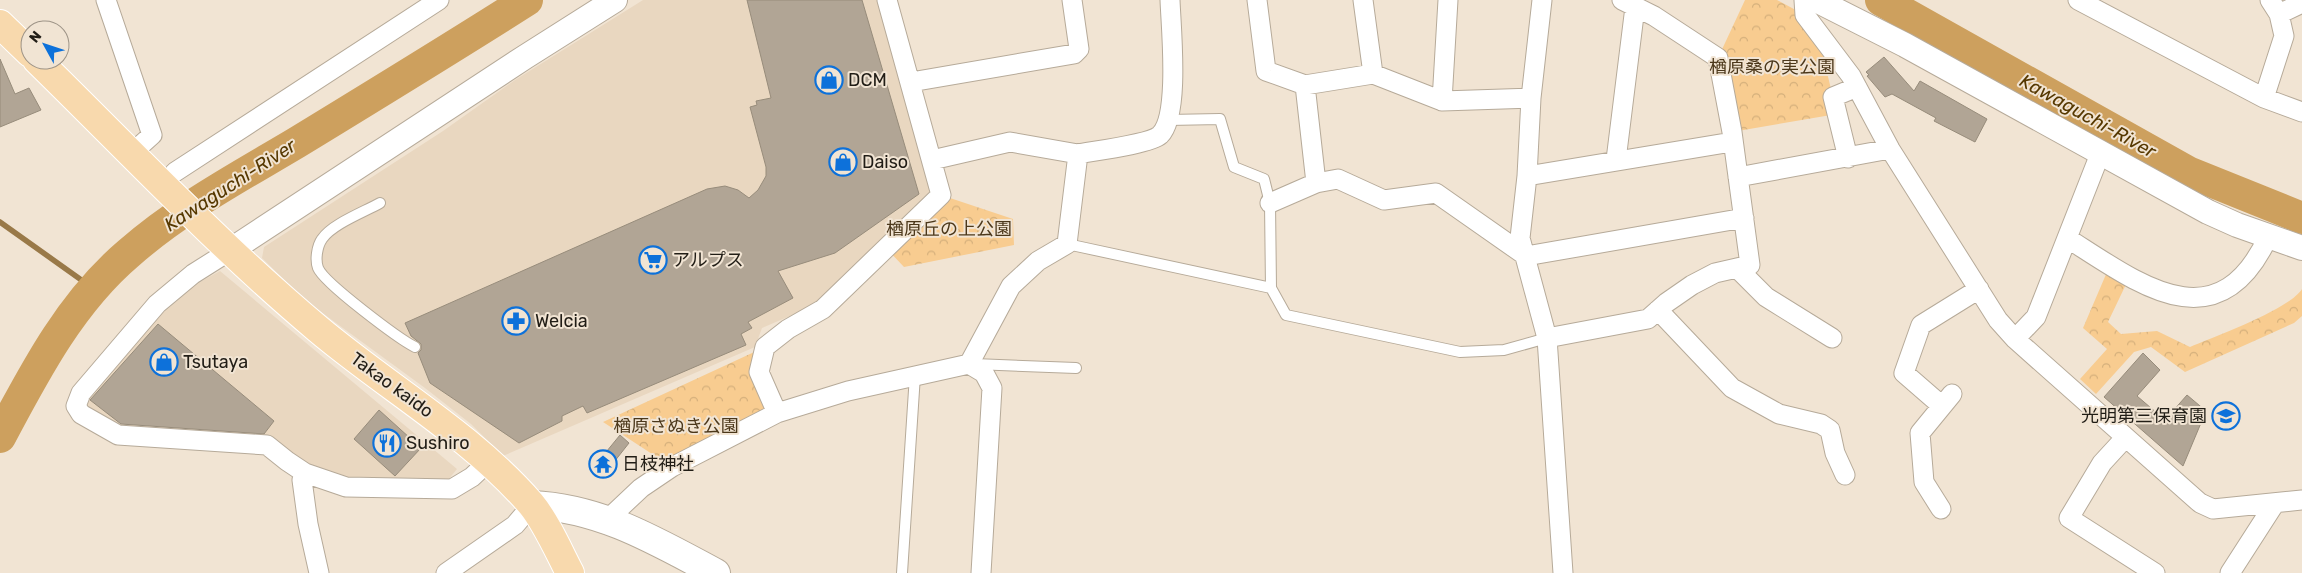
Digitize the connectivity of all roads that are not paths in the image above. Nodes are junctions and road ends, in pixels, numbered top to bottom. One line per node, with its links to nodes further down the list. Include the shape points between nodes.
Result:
1 (106, 0): 31 (street, via 152,135)
2 (439, 0): 39 (street)
3 (615, 0): 46 (street)
4 (888, 0): 21 (street)
5 (1072, 0): 21 (street, via 1079,49 1074,54)
6 (1170, 0): 28 (street, via 1172,90)
7 (1257, 0): 22 (street, via 1266,71)
8 (1363, 0): 20 (street)
9 (1448, 0): 26 (street)
10 (1542, 0): 24 (street)
11 (1804, 0): 23 (street, via 1805,15)
12 (1816, 0): 33 (street, via 1905,44)
13 (2078, 0): 25 (street)
14 (1629, 3): 29 (street, via 1718,58); 36 (street)
15 (2302, 3): 16 (street)
16 (2274, 7): 25 (street, via 2284,36)
17 (0, 24): 18 (main road)
18 (20, 43)
19 (47, 70): 31 (main road)
20 (1373, 74): 22 (street); 26 (street)
21 (911, 82): 35 (street)
22 (1305, 85): 40 (street)
23 (1857, 87): 30 (street); 34 (street, via 1833,97)
24 (1531, 98): 26 (street); 37 (street)
25 (2264, 98): 27 (street)
26 (1442, 101)
27 (2302, 112)
28 (1168, 120): 32 (street, via 1160,136 1146,142); 42 (lane, via 1220,119 1234,167 1264,179)
29 (1732, 142): 36 (street); 38 (street)
30 (1890, 149): 34 (street); 52 (street)
31 (132, 153): 39 (main road)
32 (1078, 154): 35 (street, via 1010,142); 47 (street)
33 (2100, 154): 44 (street, via 2208,212); 45 (street)
34 (1848, 158): 38 (street)
35 (932, 160): 61 (street, via 941,195 823,309 765,346 759,372)
36 (1616, 160): 37 (street)
37 (1528, 176): 49 (street, via 1520,238)
38 (1738, 177): 43 (street)
39 (172, 181): 46 (main road, Takao kaido)
40 (1316, 183): 42 (street); 49 (street, via 1338,179 1384,200 1436,193)
41 (380, 203): 57 (lane, via 321,240 316,256 318,268 333,286)
42 (1270, 203): 51 (lane)
43 (1744, 218): 49 (street); 50 (street, via 1750,265)
44 (2268, 236): 45 (street, via 2260,255 2231,285 2211,295 2191,298 2153,289); 48 (street)
45 (2067, 238): 56 (street, via 2036,317)
46 (223, 242): 63 (main road, Takao kaido, via 318,329 426,409); 64 (street, via 193,274 157,304 68,406 114,434 267,445)
47 (1067, 244): 51 (lane); 58 (street, via 1038,261 1011,286)
48 (2302, 248)
49 (1526, 256): 54 (street)
50 (1738, 268): 53 (street, via 1715,273 1692,285); 55 (street, via 1766,297)
51 (1271, 288): 54 (lane, via 1286,316 1460,352 1504,350)
52 (1979, 289): 56 (street, via 1998,320); 69 (street, via 1921,325 1904,373 1947,400 1920,433 1924,482)
53 (1658, 310): 54 (street, via 1648,319); 65 (street, via 1732,388 1779,414 1821,424 1830,430 1835,453)
54 (1547, 338): 77 (street)
55 (1832, 338)
56 (2015, 339): 62 (street)
57 (415, 347)
58 (969, 364): 59 (lane); 60 (street); 76 (street, via 984,372 992,388)
59 (1076, 368)
60 (915, 375): 61 (street); 75 (lane)
61 (777, 412): 70 (street, via 672,467 641,488)
62 (2126, 438): 67 (street, via 2200,503 2213,509); 78 (street, via 2102,463 2069,518)
63 (488, 462): 64 (street, via 452,489 346,487); 68 (main road, Takao kaido)
64 (305, 473): 71 (street, via 302,480 308,524)
65 (1845, 475)
66 (2302, 500): 67 (street)
67 (2274, 503): 79 (street)
68 (532, 505): 70 (main road, via 560,506); 72 (street, via 515,525); 73 (main road, Takao kaido)
69 (1941, 509)
70 (607, 520): 74 (main road, via 646,536)
71 (319, 573)
72 (446, 573)
73 (570, 573)
74 (716, 573)
75 (902, 573)
76 (981, 573)
77 (1563, 573)
78 (2155, 573)
79 (2230, 573)

